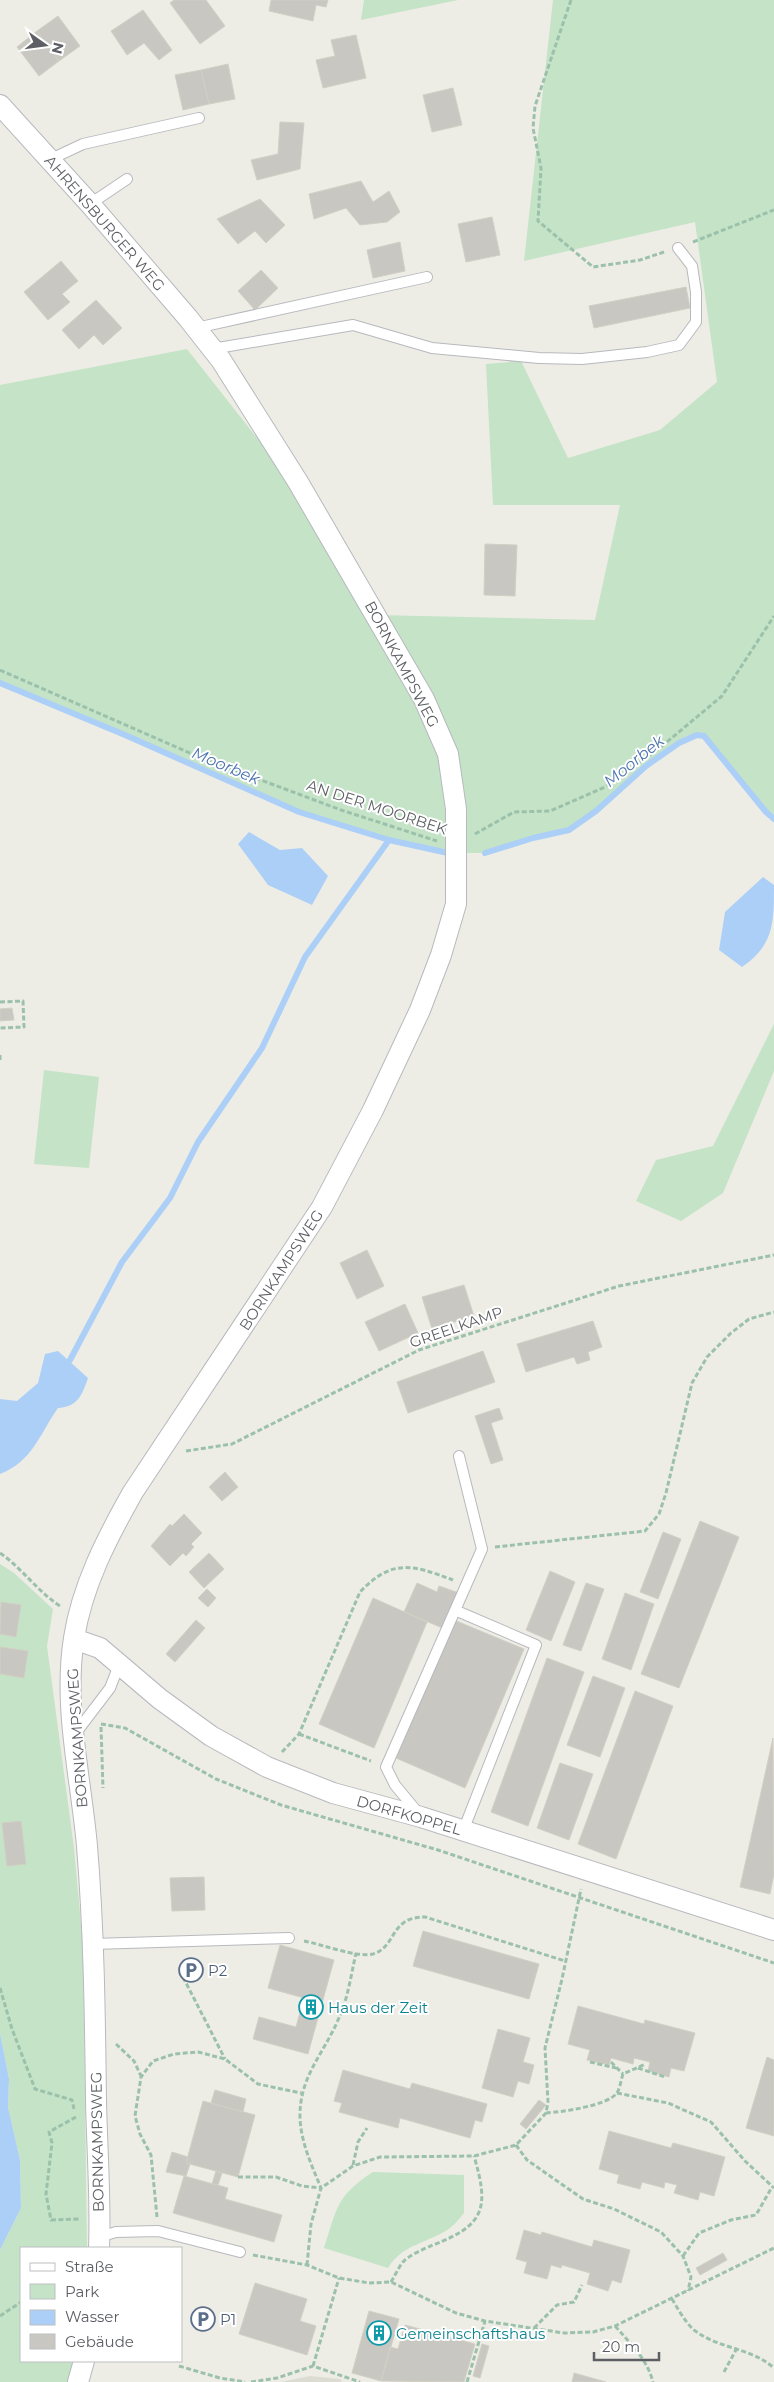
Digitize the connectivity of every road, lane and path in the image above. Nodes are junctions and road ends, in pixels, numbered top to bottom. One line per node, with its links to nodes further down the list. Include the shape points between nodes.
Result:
1 (571, 0): 8 (path, via 535,106 533,128 541,168 538,221 593,267 640,260)
2 (0, 105): 4 (street, AHRENSBURGER WEG)
3 (199, 118): 4 (lane, via 83,144)
4 (49, 160): 6 (street, AHRENSBURGER WEG)
5 (127, 179): 6 (lane)
6 (90, 204): 10 (street, AHRENSBURGER WEG)
7 (774, 210): 8 (path)
8 (678, 248): 10 (lane, via 692,266 696,322 679,345 647,352 582,359 539,358 432,348 353,325)
9 (427, 276): 10 (lane)
10 (205, 340): 13 (street, BORNKAMPSWEG, via 298,482 424,699 448,754)
11 (774, 616): 13 (path, AN DER MOORBEK, via 722,696 662,746 605,787 550,811 514,812)
12 (0, 670): 13 (path, AN DER MOORBEK, via 197,756 341,810)
13 (457, 844): 20 (street, BORNKAMPSWEG, via 456,904 441,955 420,1010 374,1110 322,1207)
14 (0, 1002): 15 (path, via 22,1001 24,1027)
15 (0, 1028)
16 (0, 1054): 17 (path)
17 (0, 1062)
18 (774, 1255): 20 (path, GREELKAMP, via 619,1286 419,1350 232,1444)
19 (774, 1312): 22 (path, via 749,1319 707,1357 692,1383 662,1507 653,1524 644,1532)
20 (158, 1455): 26 (street, BORNKAMPSWEG, via 109,1535)
21 (459, 1456): 22 (lane)
22 (482, 1549): 24 (lane)
23 (0, 1553): 26 (path, via 18,1565 48,1598)
24 (466, 1585): 25 (lane); 30 (path, via 429,1571 401,1566 374,1577 360,1592)
25 (457, 1611): 33 (lane); 35 (lane, via 536,1645)
26 (78, 1617): 27 (street, BORNKAMPSWEG)
27 (74, 1639): 28 (street, DORFKOPPEL, via 100,1648); 31 (street, BORNKAMPSWEG, via 71,1667)
28 (119, 1665): 31 (lane, via 110,1688); 32 (street, DORFKOPPEL, via 211,1736)
29 (101, 1724): 37 (path, via 125,1728 216,1779 281,1805 438,1850)
30 (299, 1734): 32 (path); 33 (path)
31 (74, 1735): 40 (street, BORNKAMPSWEG, via 87,1845)
32 (267, 1767): 34 (street, DORFKOPPEL, via 333,1793)
33 (386, 1767): 34 (lane, via 395,1785)
34 (421, 1817): 35 (street, DORFKOPPEL)
35 (463, 1831): 36 (street, DORFKOPPEL)
36 (585, 1870): 37 (path); 38 (street, DORFKOPPEL)
37 (579, 1898): 42 (path); 43 (path)
38 (774, 1930)
39 (289, 1938): 40 (lane); 41 (path)
40 (93, 1944): 68 (street, BORNKAMPSWEG)
41 (356, 1953): 42 (path, via 377,1952 406,1920 424,1918); 56 (path, via 339,2019)
42 (565, 1961): 58 (path, via 545,2048)
43 (774, 1963)
44 (183, 1978): 47 (path)
45 (0, 1988): 66 (path, via 35,2089 72,2100 76,2119 48,2132 52,2143 46,2194 51,2220 80,2219)
46 (111, 2040): 54 (path, via 134,2061)
47 (225, 2060): 54 (path, via 198,2052 174,2054 153,2061); 56 (path, via 258,2084)
48 (590, 2062): 51 (path)
49 (611, 2062): 51 (path)
50 (646, 2064): 52 (path)
51 (616, 2068): 53 (path)
52 (638, 2068): 53 (path); 55 (path)
53 (623, 2074): 57 (path)
54 (141, 2076): 67 (path, via 135,2116 151,2155)
55 (665, 2077)
56 (301, 2093): 64 (path, via 300,2119 305,2146)
57 (617, 2093): 58 (path, via 587,2106); 65 (path, via 668,2103 711,2122 745,2162)
58 (546, 2113): 60 (path)
59 (367, 2128): 62 (path, via 358,2142)
60 (516, 2146): 61 (path); 71 (path, via 526,2160 557,2183 583,2199 614,2209 661,2232)
61 (474, 2156): 62 (path, via 380,2157); 74 (path, via 482,2183 482,2210 470,2227 404,2261)
62 (353, 2166): 64 (path)
63 (238, 2177): 64 (path, via 276,2177 302,2186)
64 (321, 2188): 72 (path, via 311,2224)
65 (773, 2188): 71 (path, via 756,2215 699,2232)
66 (81, 2229)
67 (158, 2230): 68 (lane, via 116,2232); 70 (lane)
68 (99, 2243)
69 (774, 2248): 76 (path)
70 (240, 2252): 72 (path)
71 (683, 2256): 76 (path, via 691,2276)
72 (307, 2266): 73 (path)
73 (339, 2278): 74 (path, via 369,2283); 86 (path)
74 (391, 2282): 80 (path, via 456,2314)
75 (582, 2285): 82 (path, via 574,2302 557,2305)
76 (688, 2291): 77 (path)
77 (672, 2299): 81 (path); 83 (path, via 694,2330 712,2341)
78 (20, 2303): 79 (path)
79 (0, 2316)
80 (485, 2321): 82 (path); 93 (path)
81 (615, 2326): 82 (path, via 592,2332 564,2333); 94 (path, via 650,2368)
82 (533, 2328)
83 (737, 2348): 87 (path, via 755,2354); 88 (path)
84 (84, 2362): 89 (street)
85 (179, 2366): 90 (path)
86 (313, 2366): 91 (path, via 277,2378); 92 (path)
87 (774, 2368)
88 (724, 2372)
89 (78, 2382)
90 (245, 2382)
91 (251, 2382)
92 (360, 2382)
93 (467, 2382)
94 (653, 2382)

